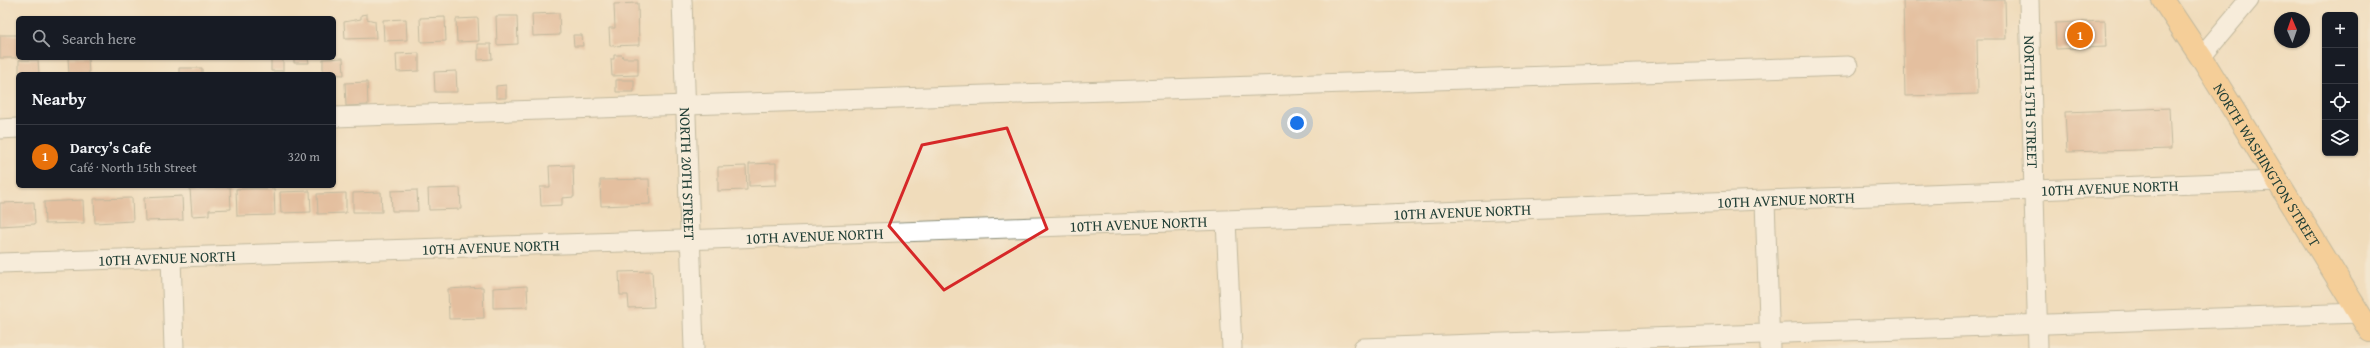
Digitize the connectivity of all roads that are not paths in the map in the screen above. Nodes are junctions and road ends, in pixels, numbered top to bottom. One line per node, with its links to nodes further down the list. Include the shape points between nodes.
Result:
1 (682, 0): 7 (street, NORTH 20TH STREET)
2 (2029, 0): 12 (street, NORTH 15TH STREET)
3 (2163, 0): 5 (main road, NORTH WASHINGTON STREET)
4 (2249, 0): 5 (street)
5 (2201, 57): 11 (main road, NORTH WASHINGTON STREET)
6 (1848, 66): 7 (street)
7 (686, 105): 8 (street); 15 (street, NORTH 20TH STREET)
8 (336, 117)
9 (16, 128): 10 (street)
10 (0, 129)
11 (2277, 181): 12 (street, 10TH AVENUE NORTH); 18 (main road, NORTH WASHINGTON STREET)
12 (2032, 191): 13 (street, 10TH AVENUE NORTH); 19 (street, NORTH 15TH STREET)
13 (1765, 201): 14 (street, 10TH AVENUE NORTH); 20 (street)
14 (1226, 221): 15 (street, 10TH AVENUE NORTH); 23 (street)
15 (691, 240): 16 (street, 10TH AVENUE NORTH); 22 (street, NORTH 20TH STREET)
16 (170, 257): 17 (street, 10TH AVENUE NORTH); 21 (street)
17 (0, 263)
18 (2365, 322): 19 (street)
19 (2037, 324): 20 (street); 25 (street, NORTH 15TH STREET)
20 (1770, 341): 24 (street)
21 (174, 348)
22 (694, 348)
23 (1232, 348)
24 (1363, 348)
25 (2038, 348)

